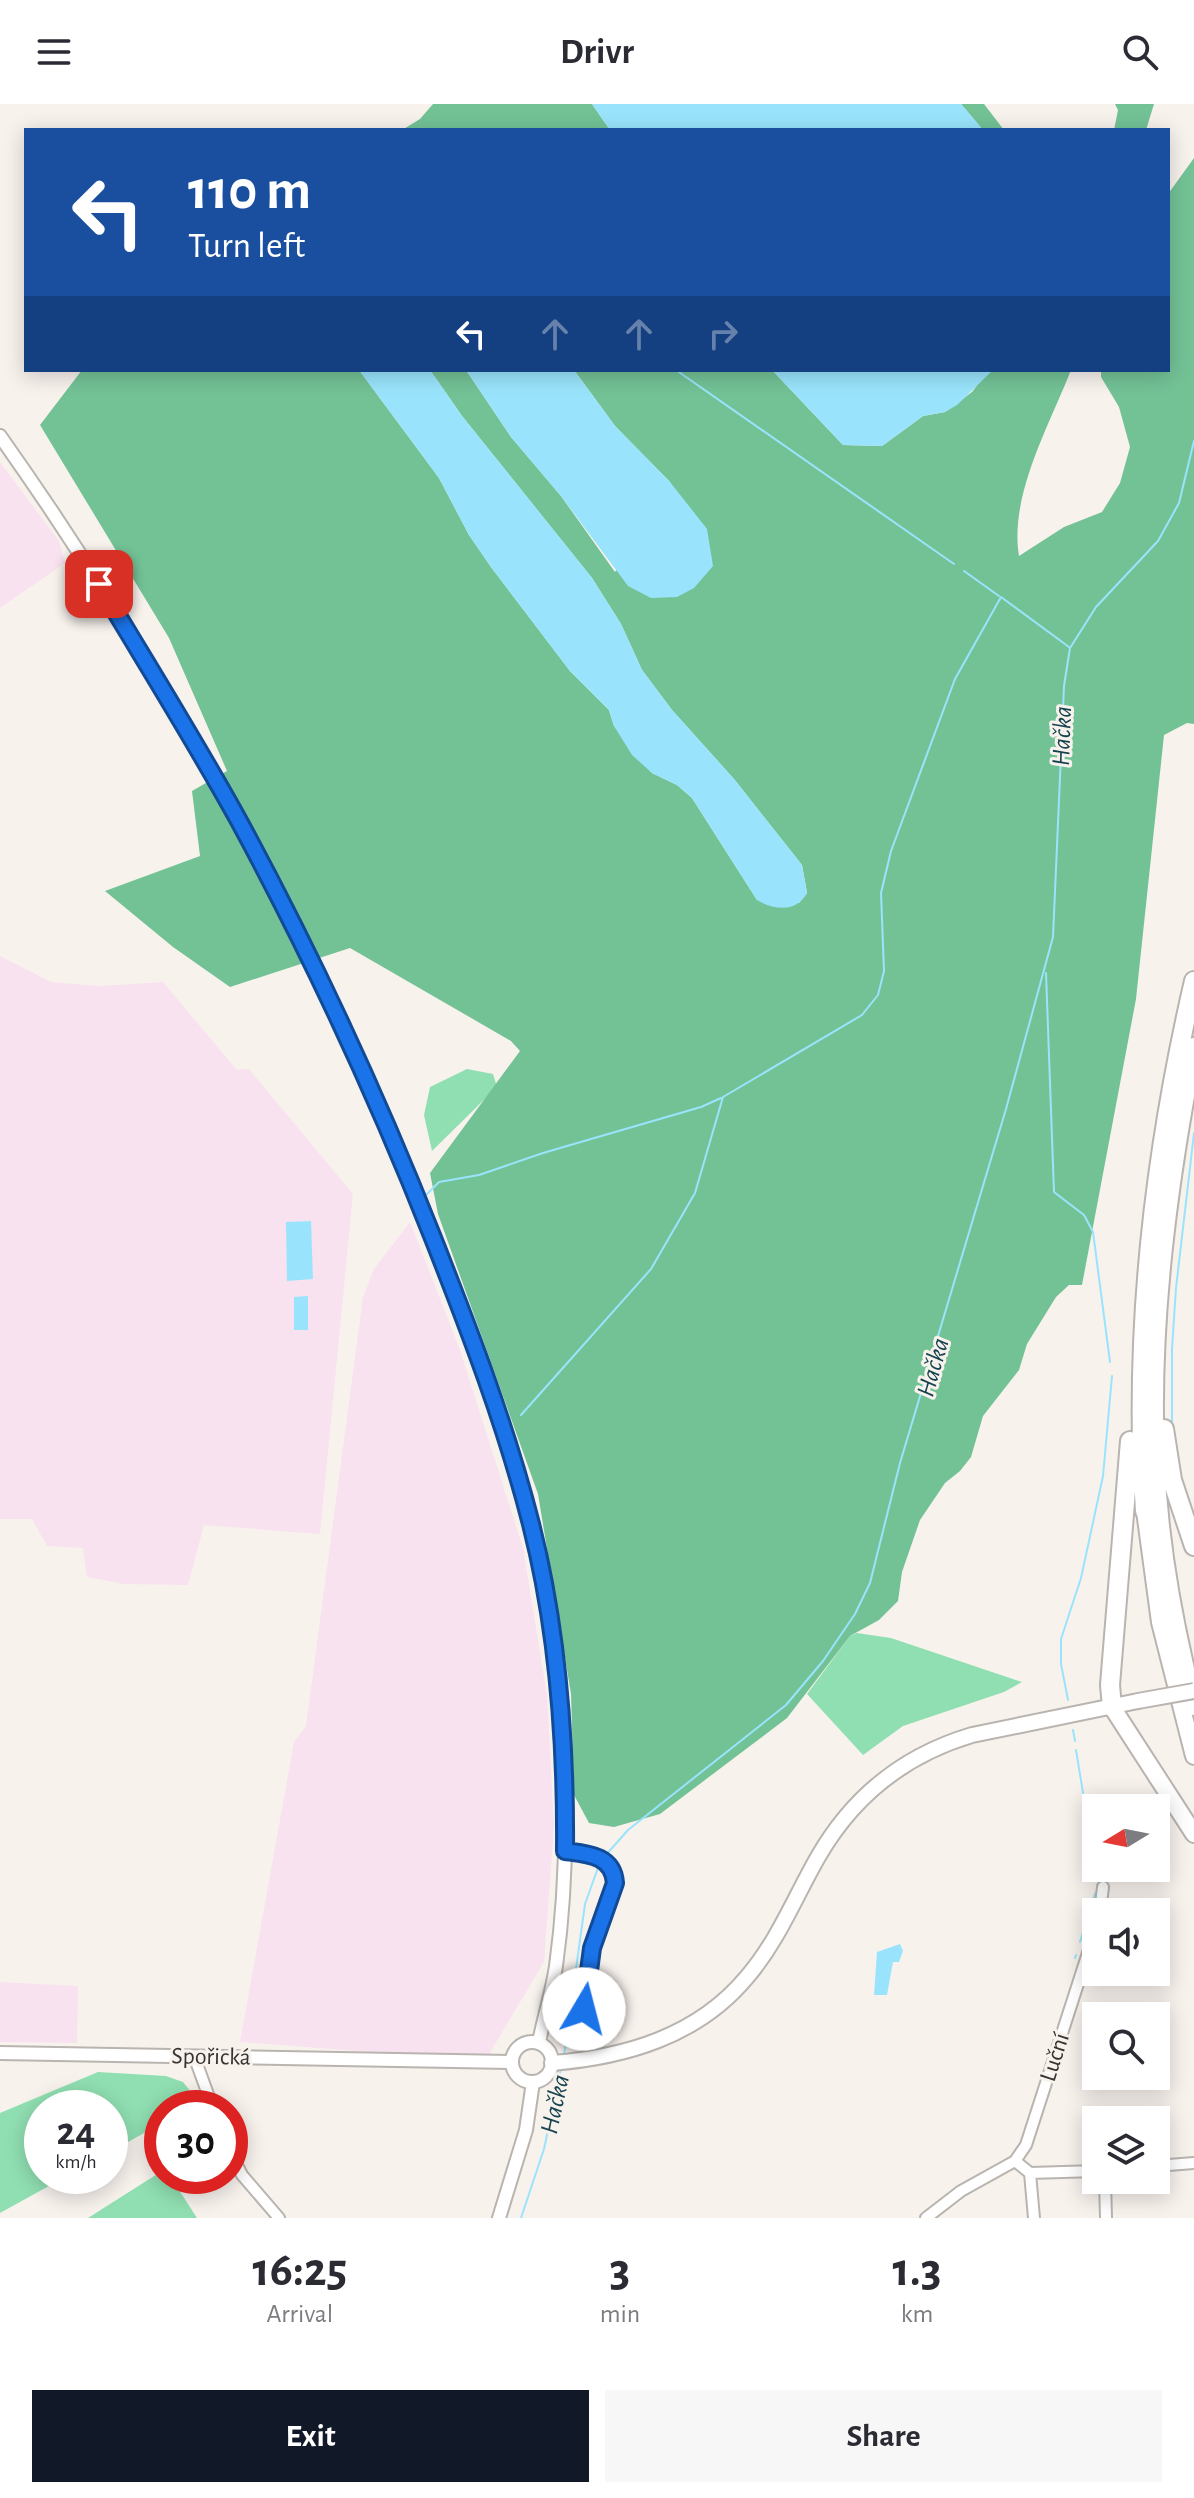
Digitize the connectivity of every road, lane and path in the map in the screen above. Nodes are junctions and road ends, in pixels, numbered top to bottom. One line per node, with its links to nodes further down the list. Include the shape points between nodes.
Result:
1 (0, 436): 12 (street, via 84,558 238,819 345,1033 422,1209 495,1402 531,1525 555,1659)
2 (1194, 981): 4 (highway, via 1162,1150 1148,1264)
3 (1194, 1047): 4 (highway)
4 (1150, 1328): 5 (highway, via 1140,1408); 6 (highway, via 1163,1356 1163,1418 1172,1480); 8 (highway, via 1158,1510); 9 (highway, via 1135,1346)
5 (1145, 1511): 10 (highway, via 1160,1622)
6 (1194, 1546)
7 (1194, 1691): 9 (main road, bridge)
8 (1194, 1706)
9 (1112, 1707): 11 (highway); 21 (main road, via 972,1735 912,1760 875,1786 845,1817 761,1959 726,1998 656,2042 615,2055)
10 (1194, 1756)
11 (1194, 1834)
12 (565, 1851): 16 (street, via 593,1855 610,1865 615,1883 592,1948); 17 (street, via 556,1965)
13 (1103, 1887): 14 (street)
14 (1102, 1898)
15 (1082, 1971): 24 (street, Luční, via 1026,2145)
16 (579, 2040)
17 (539, 2042): 20 (street, via 522,2043); 21 (street)
18 (0, 2053): 19 (street, Spořická)
19 (194, 2056): 20 (street, Spořická); 23 (street)
20 (511, 2062): 22 (street, via 518,2077)
21 (554, 2063): 22 (street, via 548,2074)
22 (533, 2082): 32 (street, via 526,2130)
23 (206, 2090)
24 (1015, 2161): 28 (street); 33 (street)
25 (1194, 2163): 26 (street)
26 (1170, 2165)
27 (1082, 2171): 28 (street)
28 (1030, 2173): 34 (street)
29 (248, 2182): 31 (street)
30 (1105, 2194): 35 (street)
31 (279, 2218)
32 (499, 2218)
33 (926, 2218)
34 (1034, 2218)
35 (1106, 2218)

